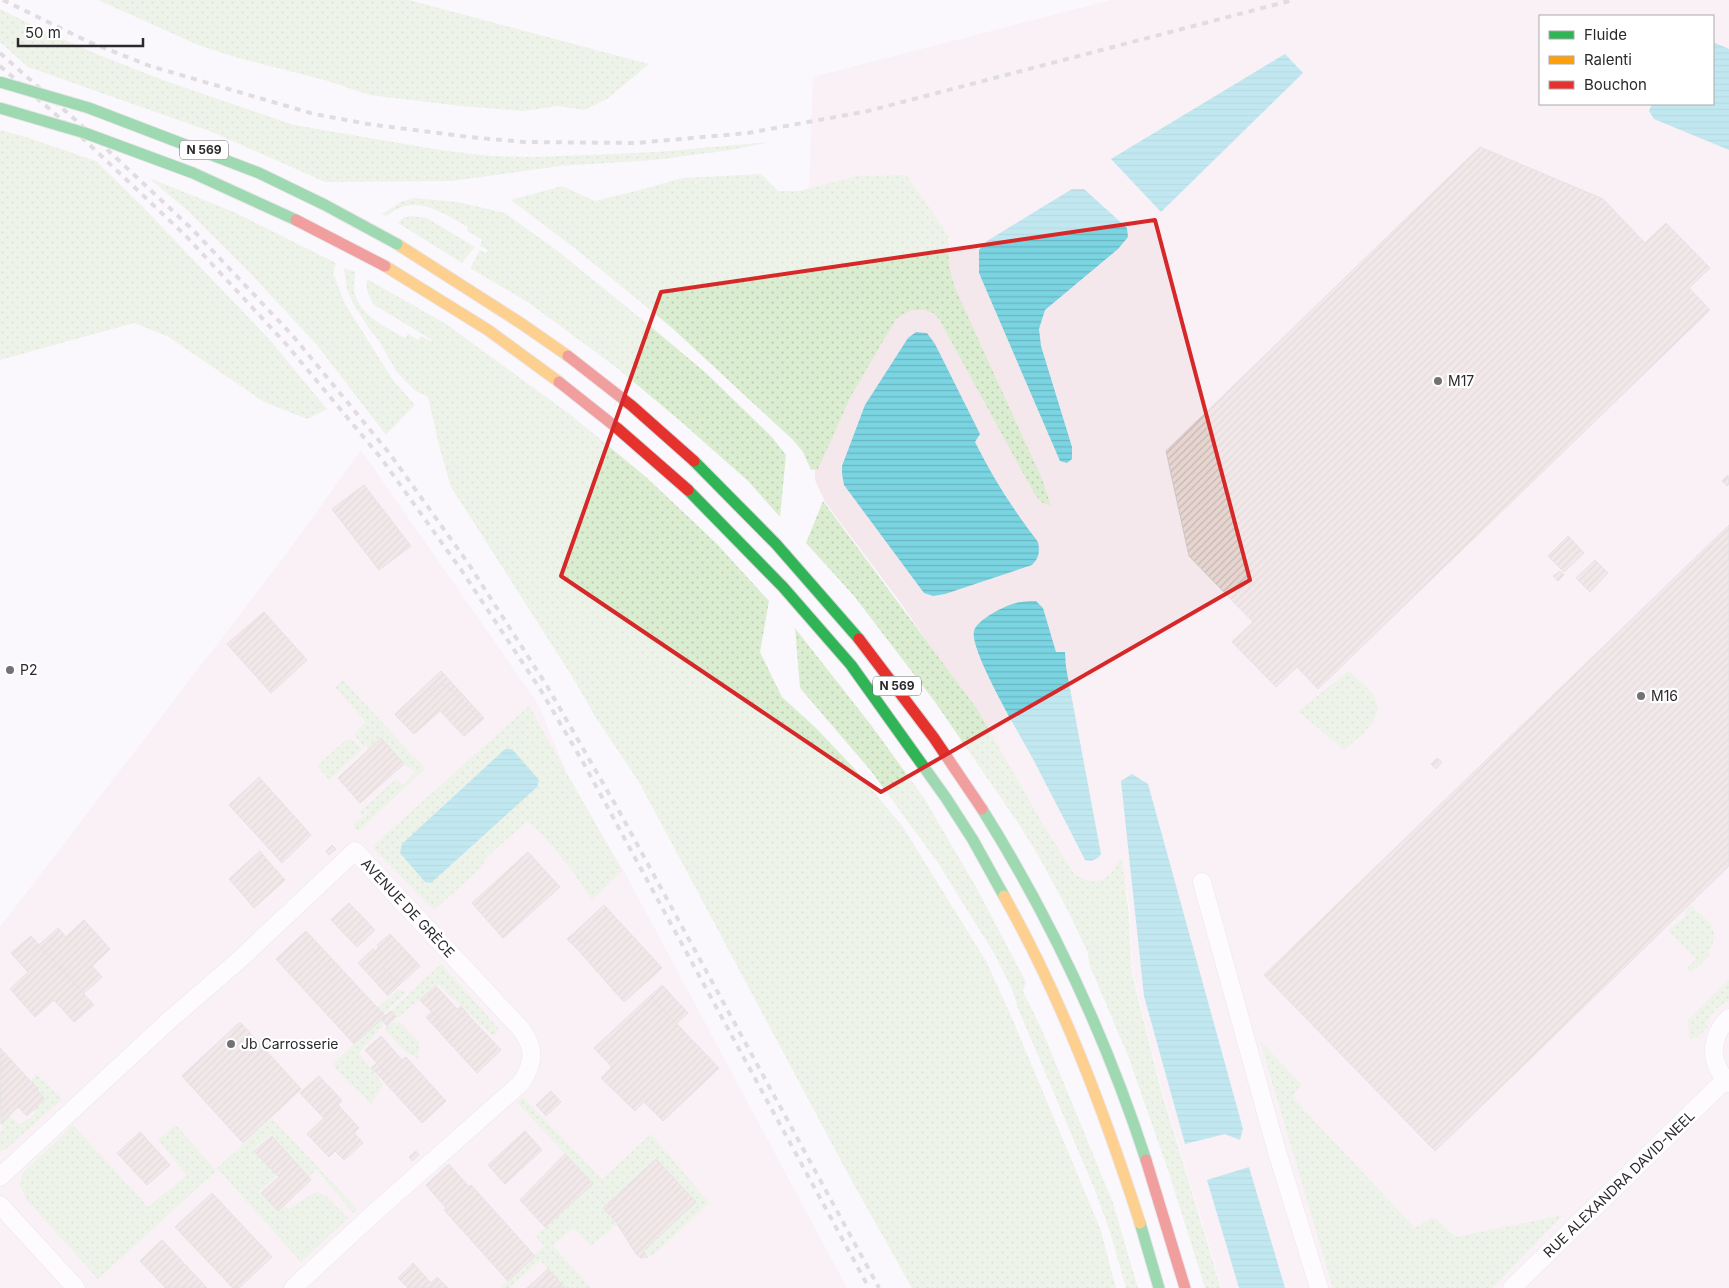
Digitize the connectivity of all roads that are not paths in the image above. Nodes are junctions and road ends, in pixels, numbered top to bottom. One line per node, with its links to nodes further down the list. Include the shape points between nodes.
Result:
1 (0, 82): 11 (highway, N 569, bridge, via 89,108 259,173 397,244 523,325 582,368 667,436 746,511 877,659 948,755 1002,840 1054,935 1093,1022 1136,1130)
2 (0, 108): 10 (highway, N 569, bridge, via 85,133 193,173 316,229 385,266 570,388 726,527 862,678 981,853 1031,947 1071,1035 1112,1141)
3 (1202, 882): 12 (street, via 1277,1152)
4 (1729, 1018): 5 (street, RUE ALEXANDRA DAVID-NEEL, via 1721,1026 1713,1047 1716,1063)
5 (1727, 1082): 13 (street, RUE ALEXANDRA DAVID-NEEL)
6 (0, 1177): 9 (street, AVENUE DE GRÈCE, via 355,851 521,1029 528,1039 532,1055 520,1083)
7 (0, 1205): 8 (street)
8 (76, 1288)
9 (293, 1288)
10 (1159, 1288)
11 (1185, 1288)
12 (1319, 1288)
13 (1512, 1288)

